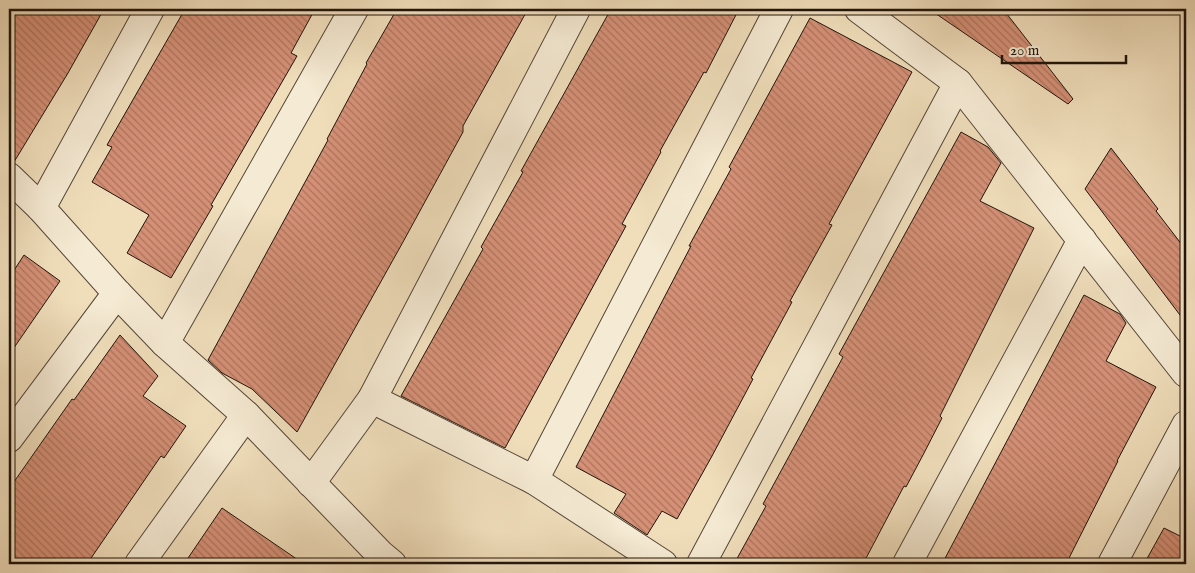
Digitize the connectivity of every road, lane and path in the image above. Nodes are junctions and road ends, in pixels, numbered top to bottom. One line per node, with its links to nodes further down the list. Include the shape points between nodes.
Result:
1 (150, 9): 8 (street)
2 (354, 9): 11 (street)
3 (576, 9): 13 (street)
4 (779, 9): 17 (street)
5 (860, 9): 6 (street)
6 (958, 83): 9 (street); 22 (street)
7 (9, 177): 8 (street)
8 (41, 208): 10 (street)
9 (1082, 240): 12 (street); 23 (street)
10 (117, 293): 11 (street); 16 (street)
11 (165, 344): 14 (street)
12 (1186, 373)
13 (372, 399): 17 (street); 18 (street)
14 (246, 414): 18 (street); 20 (street)
15 (1186, 425): 24 (street)
16 (9, 438)
17 (534, 480): 21 (street)
18 (311, 483): 19 (street)
19 (382, 561)
20 (139, 564)
21 (663, 564)
22 (701, 564)
23 (907, 564)
24 (1112, 564)

